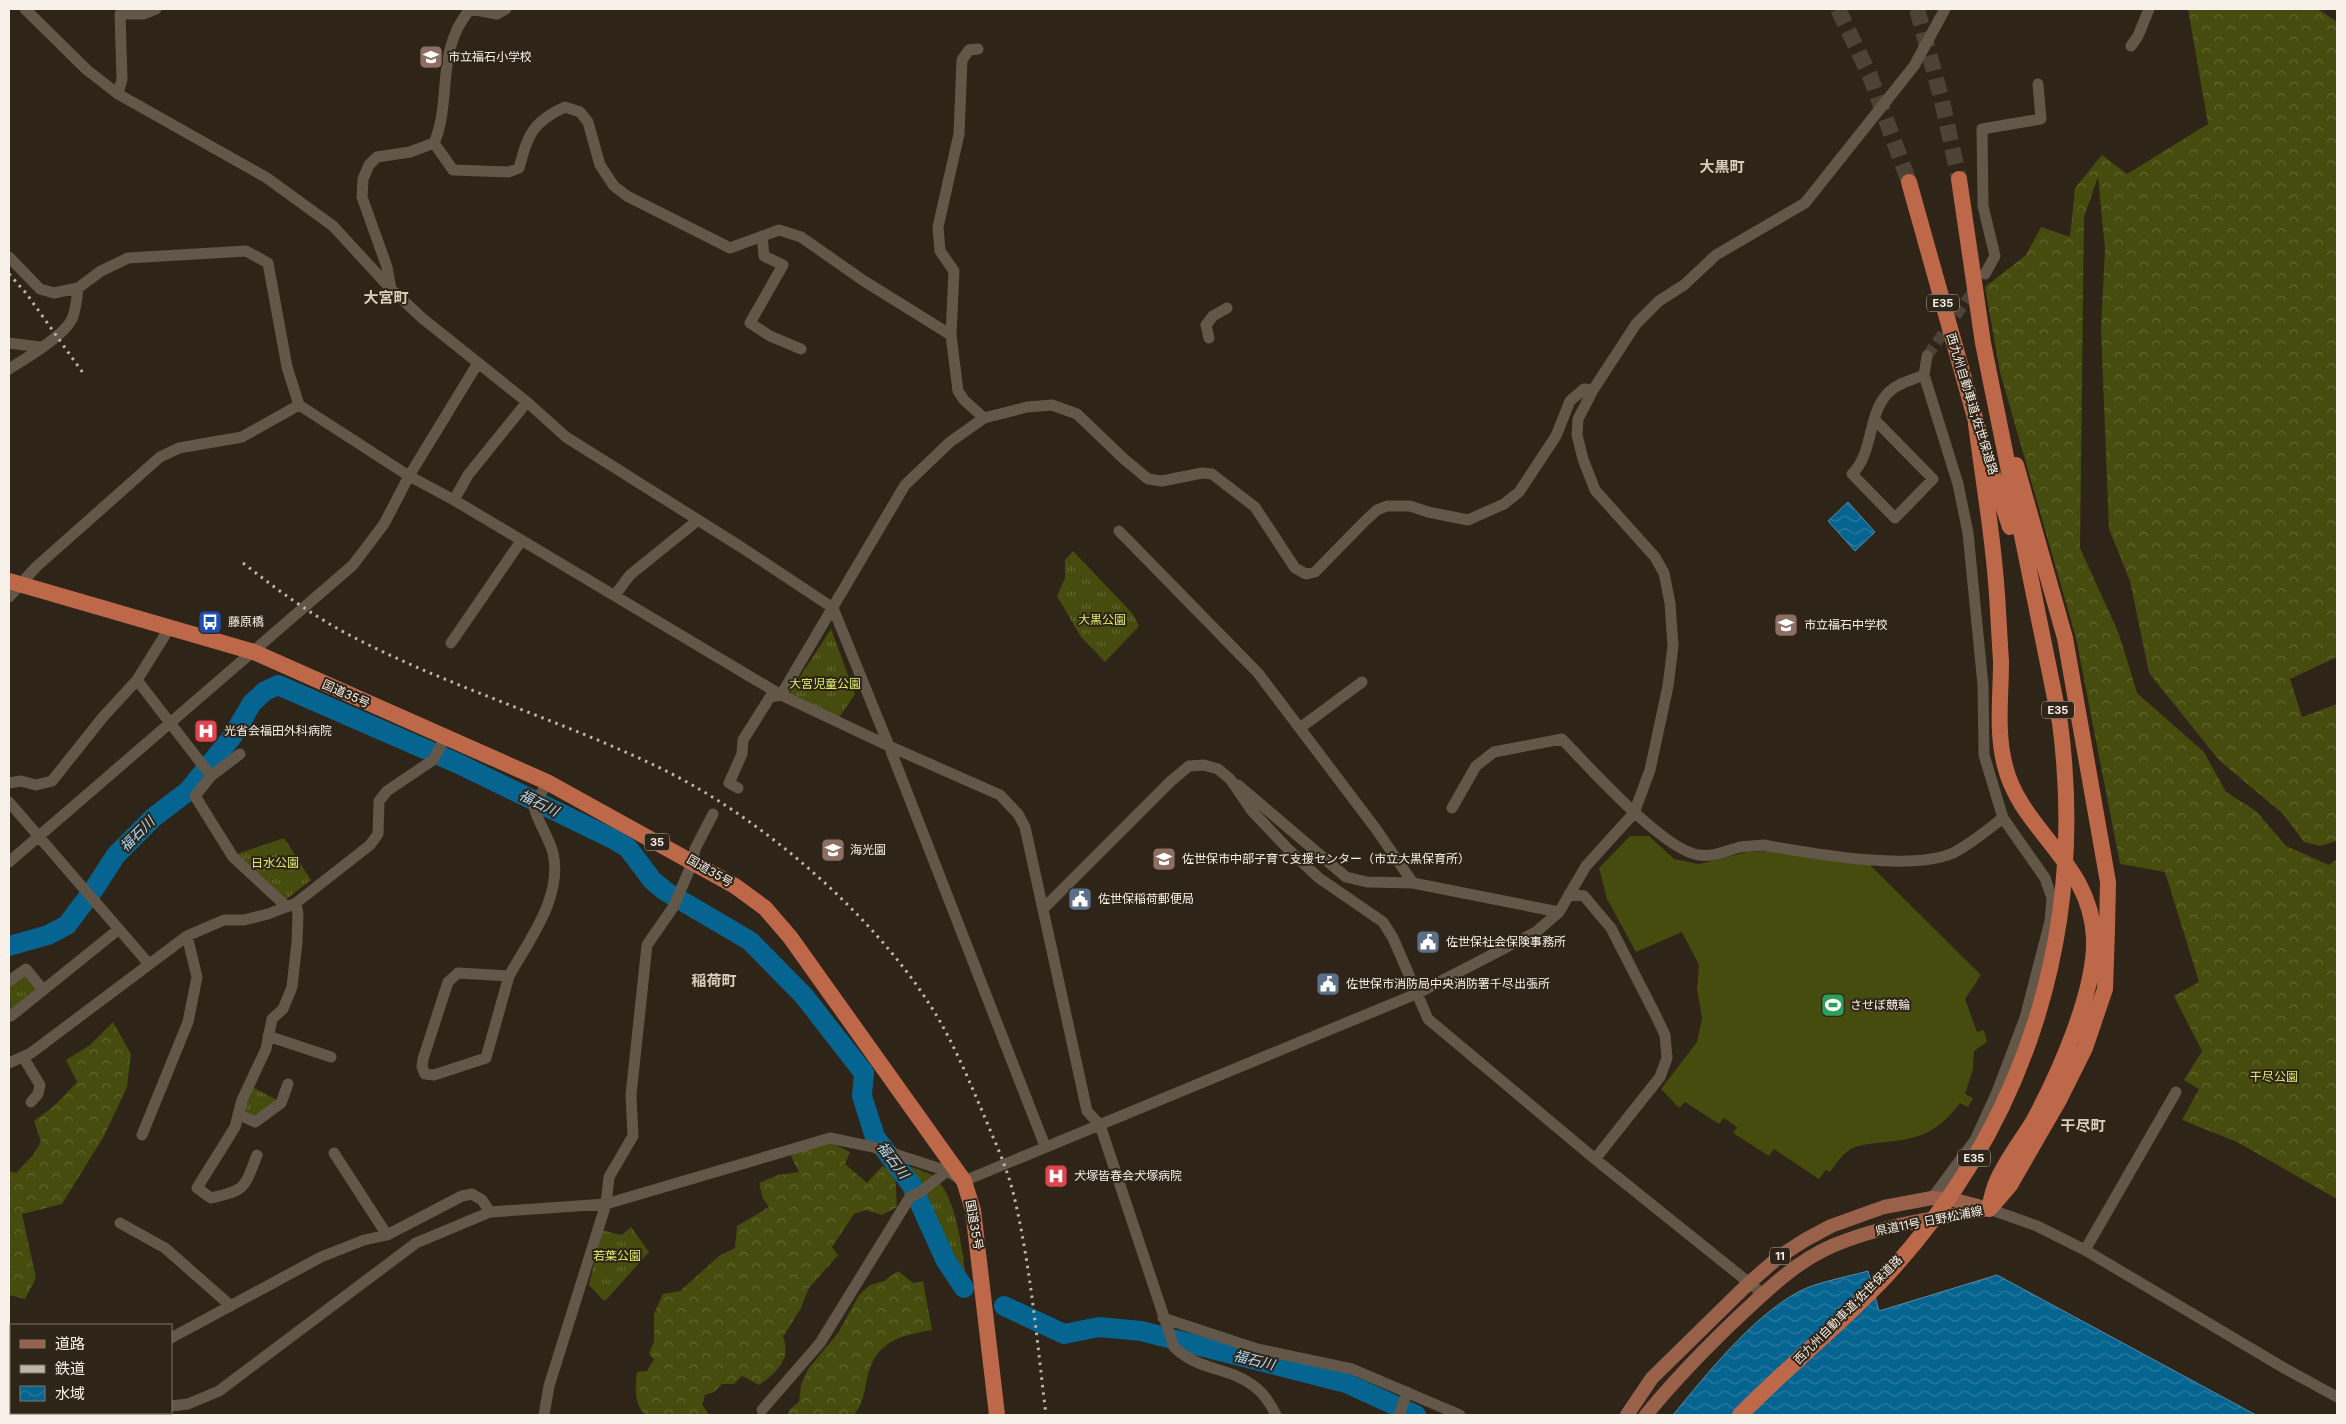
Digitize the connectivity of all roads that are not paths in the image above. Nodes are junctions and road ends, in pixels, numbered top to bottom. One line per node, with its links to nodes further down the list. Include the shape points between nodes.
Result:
1 (25, 9): 9 (street, via 88,70)
2 (156, 9): 9 (street, via 143,14 120,14 122,79)
3 (506, 9): 10 (street, via 497,14 470,9 455,33 440,129)
4 (1945, 9): 28 (street, via 1914,66 1805,203 1716,255 1684,285 1659,301 1636,324)
5 (2149, 9): 6 (street)
6 (2131, 46)
7 (978, 49): 19 (street, via 969,50 962,60 959,134 938,227 940,251 954,271)
8 (2038, 84): 15 (street, via 2041,119 1982,129 1983,206 1995,256)
9 (118, 94): 17 (street, via 299,199 333,226)
10 (434, 144): 13 (street, via 453,170 509,172 519,168 527,139 544,116 565,107 580,112 588,122 600,165 614,186 627,196 730,248); 17 (street, via 377,157 369,165 363,180 362,197 387,267)
11 (1959, 179): 33 (highway, 西九州自動車道;佐世保道路 / E35, via 1983,343)
12 (1909, 182): 34 (highway, 西九州自動車道;佐世保道路 / E35)
13 (762, 236): 19 (street, via 778,230 801,237); 23 (street, via 764,256 783,265 750,323)
14 (9, 257): 16 (street, via 40,289 63,293)
15 (1985, 274)
16 (78, 288): 22 (street, via 71,320); 30 (street, via 101,270 128,258 229,250 260,256 268,263 287,367)
17 (391, 289): 25 (street)
18 (1226, 308): 20 (street, via 1206,325)
19 (951, 335): 31 (street, via 958,390)
20 (1209, 338)
21 (9, 343): 22 (street)
22 (40, 347): 26 (street)
23 (801, 349)
24 (1927, 356): 27 (street)
25 (478, 363): 29 (street); 35 (street)
26 (9, 369)
27 (1924, 375): 32 (street, via 1888,392); 65 (street, via 1958,484 1968,533 1983,685 1984,755)
28 (1593, 390): 31 (street, via 1584,389 1570,401 1556,436 1519,492 1504,504 1468,520 1410,506 1387,506 1365,521 1315,572 1306,574 1295,568 1255,508 1212,474 1202,472 1162,481 1148,479 1077,414 1052,405 1027,407); 63 (street, via 1578,420 1577,435 1583,459 1595,490 1655,557 1664,572 1670,603 1672,646 1668,686 1650,770)
29 (527, 402): 36 (street, via 468,475); 37 (street, via 566,437)
30 (299, 405): 35 (street); 43 (street, via 242,437 179,448 160,457 36,567)
31 (984, 418): 44 (street, via 950,442 905,485)
32 (1875, 420): 32 (street, via 1862,460 1852,474 1894,518 1933,479)
33 (1998, 420): 42 (highway, 西九州自動車道;佐世保道路 / E35); 100 (highway, via 2020,477 2064,638 2108,882 2105,989 2085,1048 2010,1185)
34 (1976, 424): 42 (highway, 西九州自動車道;佐世保道路 / E35); 100 (highway, via 1997,588 2001,662 1999,720 2005,766 2026,809 2074,874 2088,899 2094,939 2082,1009 2033,1120 1997,1180)
35 (409, 476): 36 (street); 47 (street, via 384,524 353,565)
36 (454, 500): 39 (street)
37 (698, 520): 41 (street, via 630,575); 44 (street)
38 (1119, 531): 52 (street, via 1258,673)
39 (521, 542): 41 (street); 46 (street)
40 (9, 581): 45 (highway, 国道35号 / 35)
41 (615, 595): 50 (street)
42 (2033, 596): 121 (highway, 西九州自動車道;佐世保道路 / E35, via 2060,722 2067,826 2064,893 2044,995 2009,1092 1986,1139 1949,1199 1886,1276)
43 (9, 597)
44 (833, 608): 50 (street); 53 (street)
45 (170, 627): 47 (highway, 国道35号 / 35); 48 (street)
46 (451, 643)
47 (254, 652): 51 (street); 54 (highway, 国道35号 / 35)
48 (136, 680): 51 (street); 58 (street, via 52,781 36,785 21,781)
49 (1362, 682): 52 (street)
50 (781, 695): 53 (street); 60 (street, via 770,697 743,740 742,754 729,783)
51 (168, 723): 56 (street); 66 (street)
52 (1300, 728): 69 (street)
53 (890, 746): 72 (street, via 986,788 1009,804 1025,827); 92 (street)
54 (438, 749): 59 (highway, 国道35号 / 35); 71 (street, via 387,791 379,802 378,834 370,845)
55 (240, 754): 56 (street)
56 (211, 776): 71 (street, via 196,796 233,857)
57 (1230, 778): 69 (street, via 1346,877 1367,882); 72 (street, via 1218,768 1189,766); 80 (street, via 1252,812 1290,851 1320,878 1383,922)
58 (9, 783)
59 (543, 788): 68 (highway, 国道35号 / 35); 77 (street, via 534,807 553,852 555,881 546,909)
60 (738, 788)
61 (9, 802): 66 (street)
62 (1452, 808): 63 (street, via 1476,766 1494,752 1562,739)
63 (1634, 813): 65 (street, via 1678,847 1697,855 1763,846 1889,860 1925,860 1952,853); 70 (street, via 1586,866)
64 (713, 814): 68 (street)
65 (2003, 818): 98 (street, via 2045,878 2052,898 2050,922 2025,1018 1997,1092 1975,1140)
66 (39, 836): 67 (street); 74 (street)
67 (9, 862)
68 (690, 867): 97 (highway, 国道35号 / 35, via 736,886 765,908 790,937); 99 (street, via 674,906 647,945 632,1094 634,1136 609,1177)
69 (1413, 884): 73 (street)
70 (1569, 894): 73 (street); 95 (street, via 1584,896 1611,928 1662,1029 1668,1058 1660,1077)
71 (291, 905): 75 (street, via 244,920 224,920); 82 (street, via 297,942 292,987 283,1009 272,1018)
72 (1044, 908): 90 (street, via 1087,1111)
73 (1559, 912): 80 (street, via 1536,932)
74 (119, 929): 76 (street); 79 (street)
75 (187, 936): 76 (street); 91 (street, via 197,977 188,1022)
76 (149, 964): 83 (street)
77 (509, 976): 77 (street, via 486,1058 434,1075 425,1074 422,1068 424,1059 451,978 458,973)
78 (9, 980): 79 (street, via 26,968)
79 (43, 990): 81 (street, via 11,1016)
80 (1416, 994): 90 (street); 95 (street, via 1428,1019)
81 (9, 1014)
82 (268, 1036): 84 (street); 89 (street, via 266,1049 249,1082)
83 (23, 1056): 85 (street); 88 (street, via 40,1085)
84 (331, 1058)
85 (9, 1063)
86 (288, 1084): 89 (street, via 282,1103 255,1122)
87 (2176, 1092): 104 (street)
88 (31, 1102)
89 (238, 1114): 94 (street, via 235,1127 197,1188 211,1198 235,1193 244,1187)
90 (1100, 1125): 92 (street); 108 (street)
91 (142, 1135)
92 (1045, 1146): 97 (street)
93 (334, 1153): 103 (street)
94 (257, 1155)
95 (1595, 1159): 105 (street)
96 (947, 1171): 97 (street); 99 (street, via 873,1147 830,1138); 113 (street, via 910,1197 820,1343)
97 (964, 1181): 115 (highway, 国道35号 / 35, via 973,1210)
98 (1932, 1198): 100 (main road, 県道11号 日野松浦線 / 11, via 1956,1200); 105 (main road, 県道11号 日野松浦線 / 11, via 1884,1207 1831,1226 1780,1256)
99 (606, 1204): 101 (street); 114 (street, via 551,1379)
100 (1988, 1209): 104 (street, via 2037,1226); 106 (main road, 県道11号 日野松浦線 / 11, via 1899,1224 1862,1235 1806,1260)
101 (490, 1212): 103 (street, via 482,1200 472,1194 462,1196); 112 (street, via 416,1243 219,1390 188,1404)
102 (120, 1223): 107 (street, via 166,1248)
103 (387, 1235): 107 (street, via 364,1240 321,1257)
104 (2085, 1250): 111 (street)
105 (1749, 1283): 106 (street); 119 (main road, 県道11号 日野松浦線 / 11, via 1652,1378)
106 (1763, 1294): 120 (main road, 県道11号 日野松浦線 / 11, via 1704,1351)
107 (231, 1306): 109 (street)
108 (1163, 1319): 110 (street, via 1257,1350 1352,1369); 116 (street, via 1174,1347 1186,1358 1254,1386)
109 (172, 1337)
110 (1406, 1396): 117 (street); 118 (street)
111 (2337, 1397)
112 (172, 1406)
113 (762, 1410)
114 (544, 1415)
115 (997, 1415)
116 (1276, 1415)
117 (1399, 1415)
118 (1460, 1415)
119 (1627, 1415)
120 (1646, 1415)
121 (1740, 1415)

